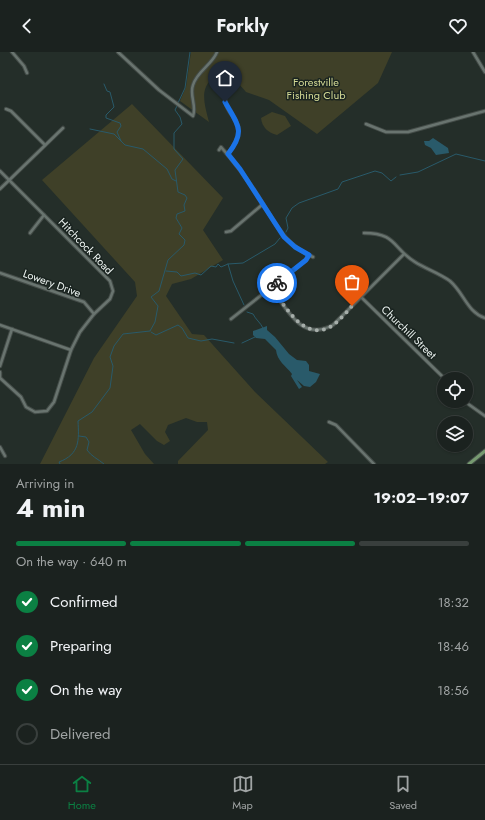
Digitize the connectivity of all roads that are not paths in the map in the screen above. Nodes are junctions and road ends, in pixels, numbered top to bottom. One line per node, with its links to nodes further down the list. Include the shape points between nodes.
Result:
1 (12, 52): 6 (street)
2 (118, 52): 3 (street, via 159,90 193,116 193,83 205,66 215,59)
3 (217, 52)
4 (473, 52): 5 (street)
5 (485, 72)
6 (28, 73)
7 (225, 92): 14 (street, via 225,102 239,127 239,135)
8 (6, 109): 12 (street)
9 (485, 111): 10 (street, via 408,132 386,132)
10 (366, 124)
11 (63, 128): 12 (street)
12 (45, 145): 16 (street)
13 (219, 150): 14 (street, via 221,147)
14 (228, 154): 18 (street)
15 (0, 171): 16 (street, Hitchcock Road)
16 (9, 180): 17 (street); 19 (street, Hitchcock Road)
17 (0, 189)
18 (263, 204): 20 (street); 24 (street, via 284,237)
19 (44, 214): 21 (street); 29 (street, Hitchcock Road, via 110,281 113,291 110,299)
20 (226, 232)
21 (30, 233)
22 (364, 233): 23 (street, via 379,233 391,238)
23 (404, 254): 28 (street); 30 (street, via 450,282 473,312)
24 (309, 255): 25 (street); 27 (street)
25 (313, 257)
26 (0, 273): 29 (street, Lowery Drive, via 84,302)
27 (271, 288): 28 (street, via 300,325 315,331 333,325); 31 (street)
28 (361, 297): 37 (street, Churchill Street)
29 (94, 314): 34 (street, Hitchcock Road, via 80,332)
30 (485, 318)
31 (231, 319)
32 (0, 325): 33 (street)
33 (12, 329): 34 (street); 35 (street)
34 (71, 350): 36 (street, Hitchcock Road, via 54,402 47,411 35,412 26,407 21,397 0,378)
35 (0, 366)
36 (0, 372)
37 (438, 372)
38 (473, 407): 39 (street)
39 (485, 416)
40 (329, 422): 44 (street, via 336,425)
41 (0, 448): 43 (street)
42 (485, 451): 45 (main road)
43 (6, 456)
44 (374, 464)
45 (469, 464)

